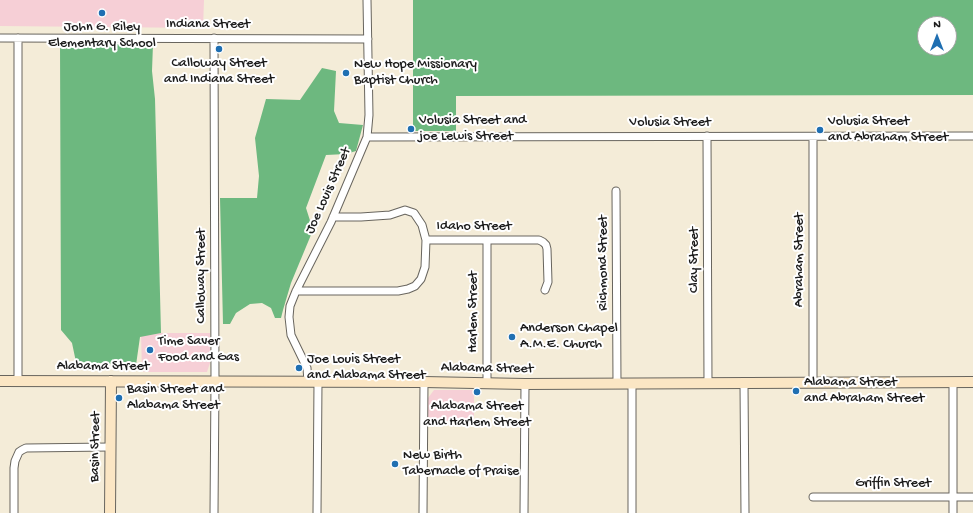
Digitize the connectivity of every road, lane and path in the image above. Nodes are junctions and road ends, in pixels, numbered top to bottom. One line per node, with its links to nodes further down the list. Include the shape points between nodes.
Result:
1 (368, 0): 5 (street, Joe Louis Street)
2 (0, 38): 3 (street, Indiana Street)
3 (18, 38): 4 (street, Indiana Street); 17 (street)
4 (214, 38): 5 (street, Indiana Street); 19 (street, Calloway Street)
5 (368, 39): 8 (street, Joe Louis Street)
6 (707, 136): 8 (street, Volusia Street); 9 (street, Volusia Street); 29 (street, Clay Street)
7 (973, 136): 9 (street, Volusia Street)
8 (367, 137): 11 (street, Joe Louis Street)
9 (813, 137): 25 (street, Abraham Street)
10 (616, 191): 27 (street, Richmond Street)
11 (333, 217): 12 (street, via 390,215 405,210 414,213 422,225); 15 (street, Joe Louis Street)
12 (426, 240): 13 (street, Idaho Street); 15 (street, Idaho Street, via 425,267 421,279 408,289)
13 (487, 240): 14 (street, Idaho Street, via 543,242 547,249 548,282); 24 (street, Harlem Street)
14 (545, 290)
15 (296, 291): 20 (street, Joe Louis Street, via 290,306 289,325 291,335)
16 (0, 381): 17 (street, Alabama Street)
17 (18, 381): 18 (street, Alabama Street)
18 (111, 381): 19 (street, Alabama Street); 31 (street, Basin Street)
19 (215, 382): 20 (street, Alabama Street); 37 (street, Calloway Street)
20 (313, 382): 21 (street, Alabama Street); 38 (street, Joe Louis Street)
21 (424, 382): 24 (street, Alabama Street); 39 (street)
22 (953, 382): 23 (street, Alabama Street); 25 (street, Alabama Street); 33 (street)
23 (973, 382)
24 (487, 383): 26 (street, Alabama Street)
25 (813, 383): 30 (street, Alabama Street)
26 (525, 384): 27 (street, Alabama Street); 40 (street)
27 (617, 384): 28 (street, Alabama Street)
28 (632, 384): 29 (street, Alabama Street); 41 (street)
29 (708, 384): 30 (street, Alabama Street)
30 (744, 384): 42 (street)
31 (110, 447): 35 (street, via 26,448 19,452 14,468); 36 (street, Basin Street)
32 (813, 497): 33 (street, Griffin Street)
33 (953, 497): 34 (street, Griffin Street); 43 (street)
34 (973, 497)
35 (14, 513)
36 (110, 513)
37 (214, 513)
38 (317, 513)
39 (423, 513)
40 (524, 513)
41 (632, 513)
42 (745, 513)
43 (953, 513)

